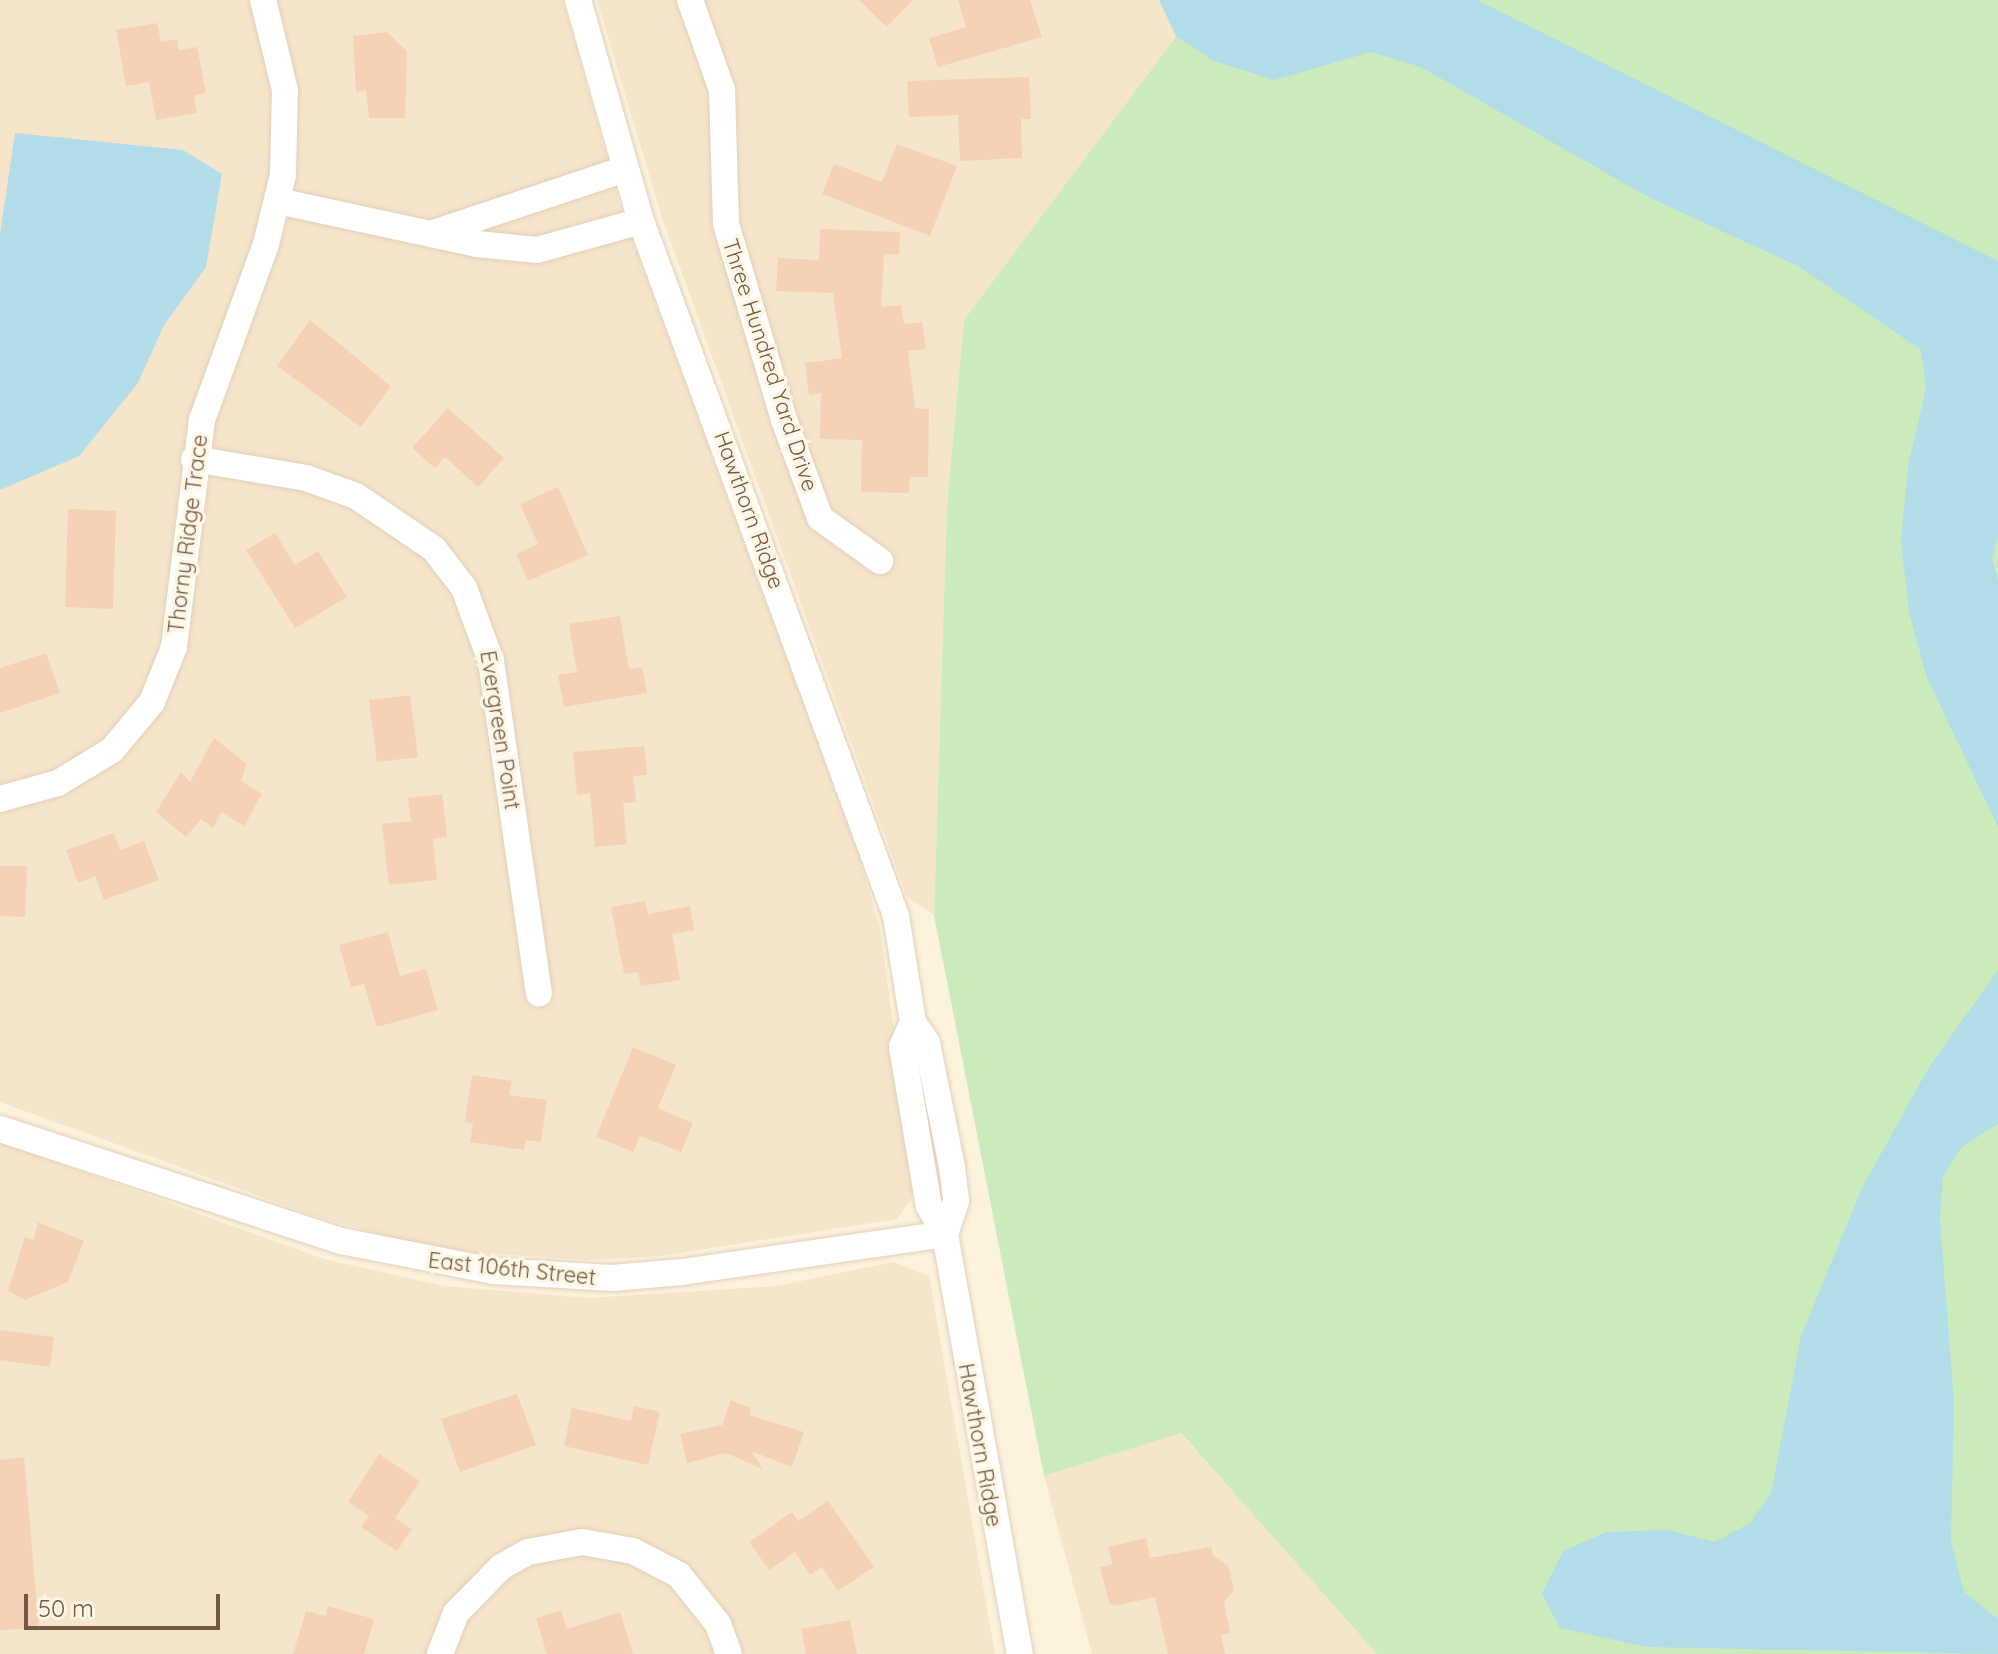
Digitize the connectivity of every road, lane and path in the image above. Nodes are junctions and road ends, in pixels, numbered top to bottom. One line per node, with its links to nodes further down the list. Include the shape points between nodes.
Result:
1 (263, 0): 5 (street, Thorny Ridge Trace, via 285,90)
2 (578, 0): 4 (street, Hawthorn Ridge)
3 (690, 0): 9 (street, Three Hundred Yard Drive, via 722,90 726,224 733,258 784,420 820,518)
4 (625, 169): 6 (street, Hawthorn Ridge); 7 (street, via 482,221)
5 (278, 201): 7 (street); 8 (street, Thorny Ridge Trace, via 212,381)
6 (641, 221): 7 (street, via 537,250); 13 (street, Hawthorn Ridge, via 873,840 896,916 913,1022 902,1047 929,1206)
7 (428, 234)
8 (194, 459): 10 (street, Thorny Ridge Trace, via 174,647 152,702 112,750 86,768 18,798); 11 (street, Evergreen Point, via 293,475 356,496 434,549 464,588 491,661)
9 (880, 561)
10 (0, 799)
11 (539, 994)
12 (0, 1129): 13 (street, East 106th Street, via 341,1241 494,1271 612,1278 668,1274)
13 (945, 1234): 16 (street, Hawthorn Ridge)
14 (440, 1654): 15 (street, via 456,1613 501,1567 528,1552 582,1542 633,1551 679,1575 701,1597)
15 (729, 1654)
16 (1020, 1654)

